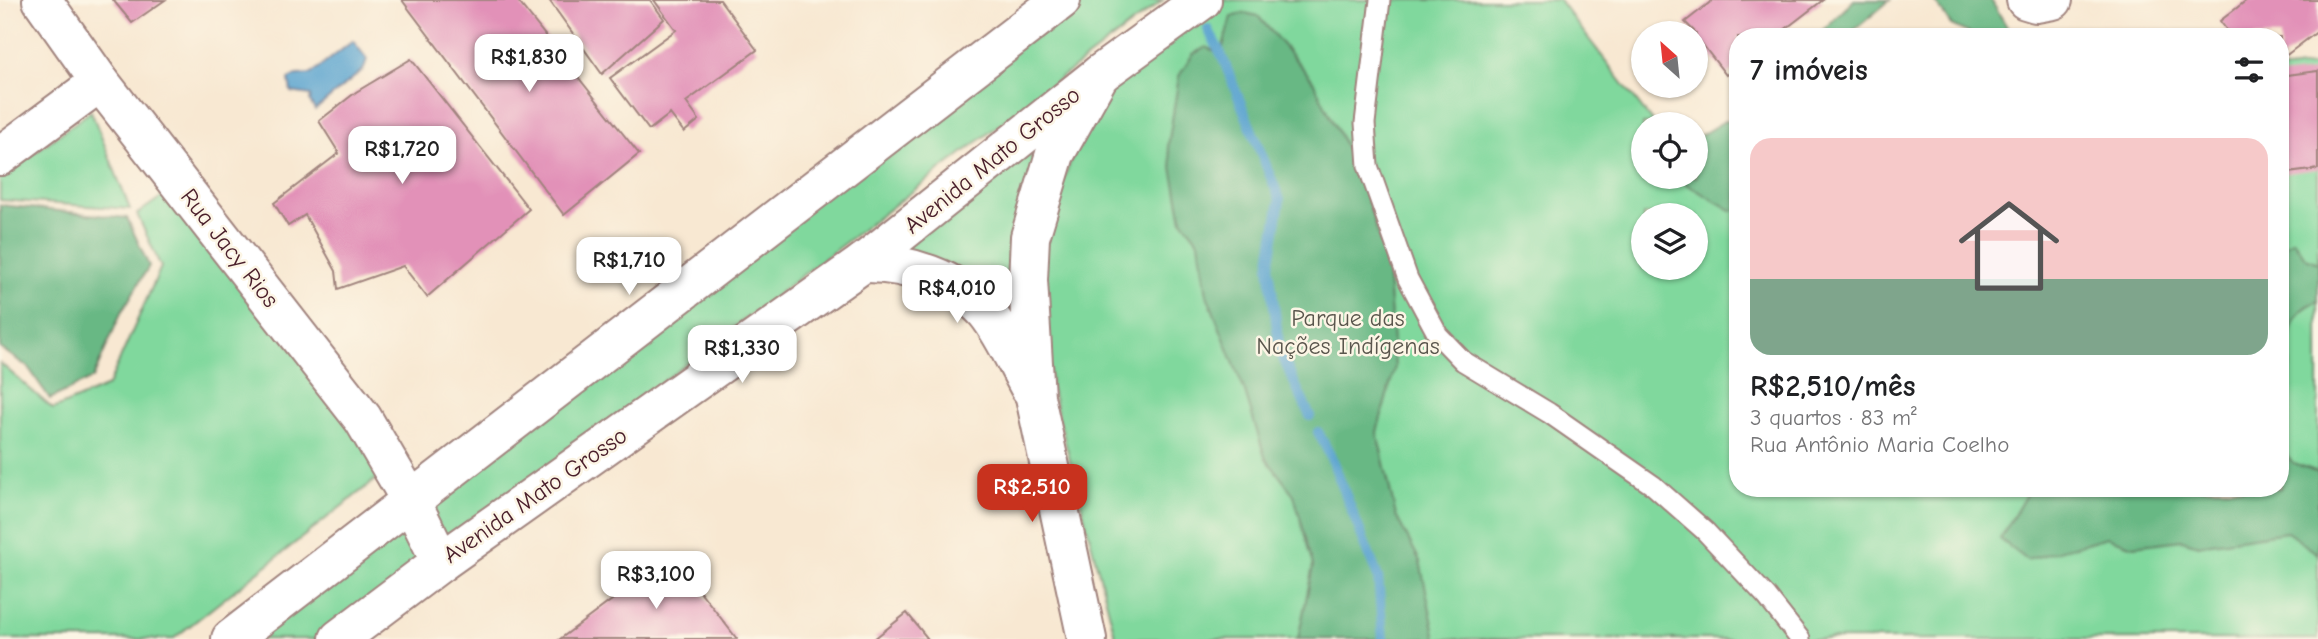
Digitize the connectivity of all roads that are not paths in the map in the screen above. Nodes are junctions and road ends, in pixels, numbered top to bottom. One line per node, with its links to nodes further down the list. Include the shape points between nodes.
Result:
1 (42, 0): 8 (main road, Rua Jacy Rios)
2 (1061, 0): 12 (main road)
3 (1202, 0): 7 (main road, Avenida Mato Grosso)
4 (1380, 0): 17 (lane, via 1365,123 1368,166 1408,279 1438,335 1463,362 1549,413 1654,486 1705,531)
5 (2026, 0): 6 (main road)
6 (2053, 0)
7 (1100, 74): 10 (main road, Avenida Mato Grosso); 11 (main road, via 1055,154 1030,237)
8 (100, 82): 9 (main road); 12 (main road, Rua Jacy Rios, via 363,419)
9 (0, 156)
10 (863, 263): 11 (main road, via 885,262 916,270 967,293 988,314); 13 (main road, Avenida Mato Grosso)
11 (1035, 397): 16 (main road)
12 (411, 501): 13 (main road, Rua Jacy Rios); 14 (main road)
13 (441, 562): 15 (main road, Avenida Mato Grosso)
14 (231, 639)
15 (339, 639)
16 (1087, 639)
17 (1800, 639)

